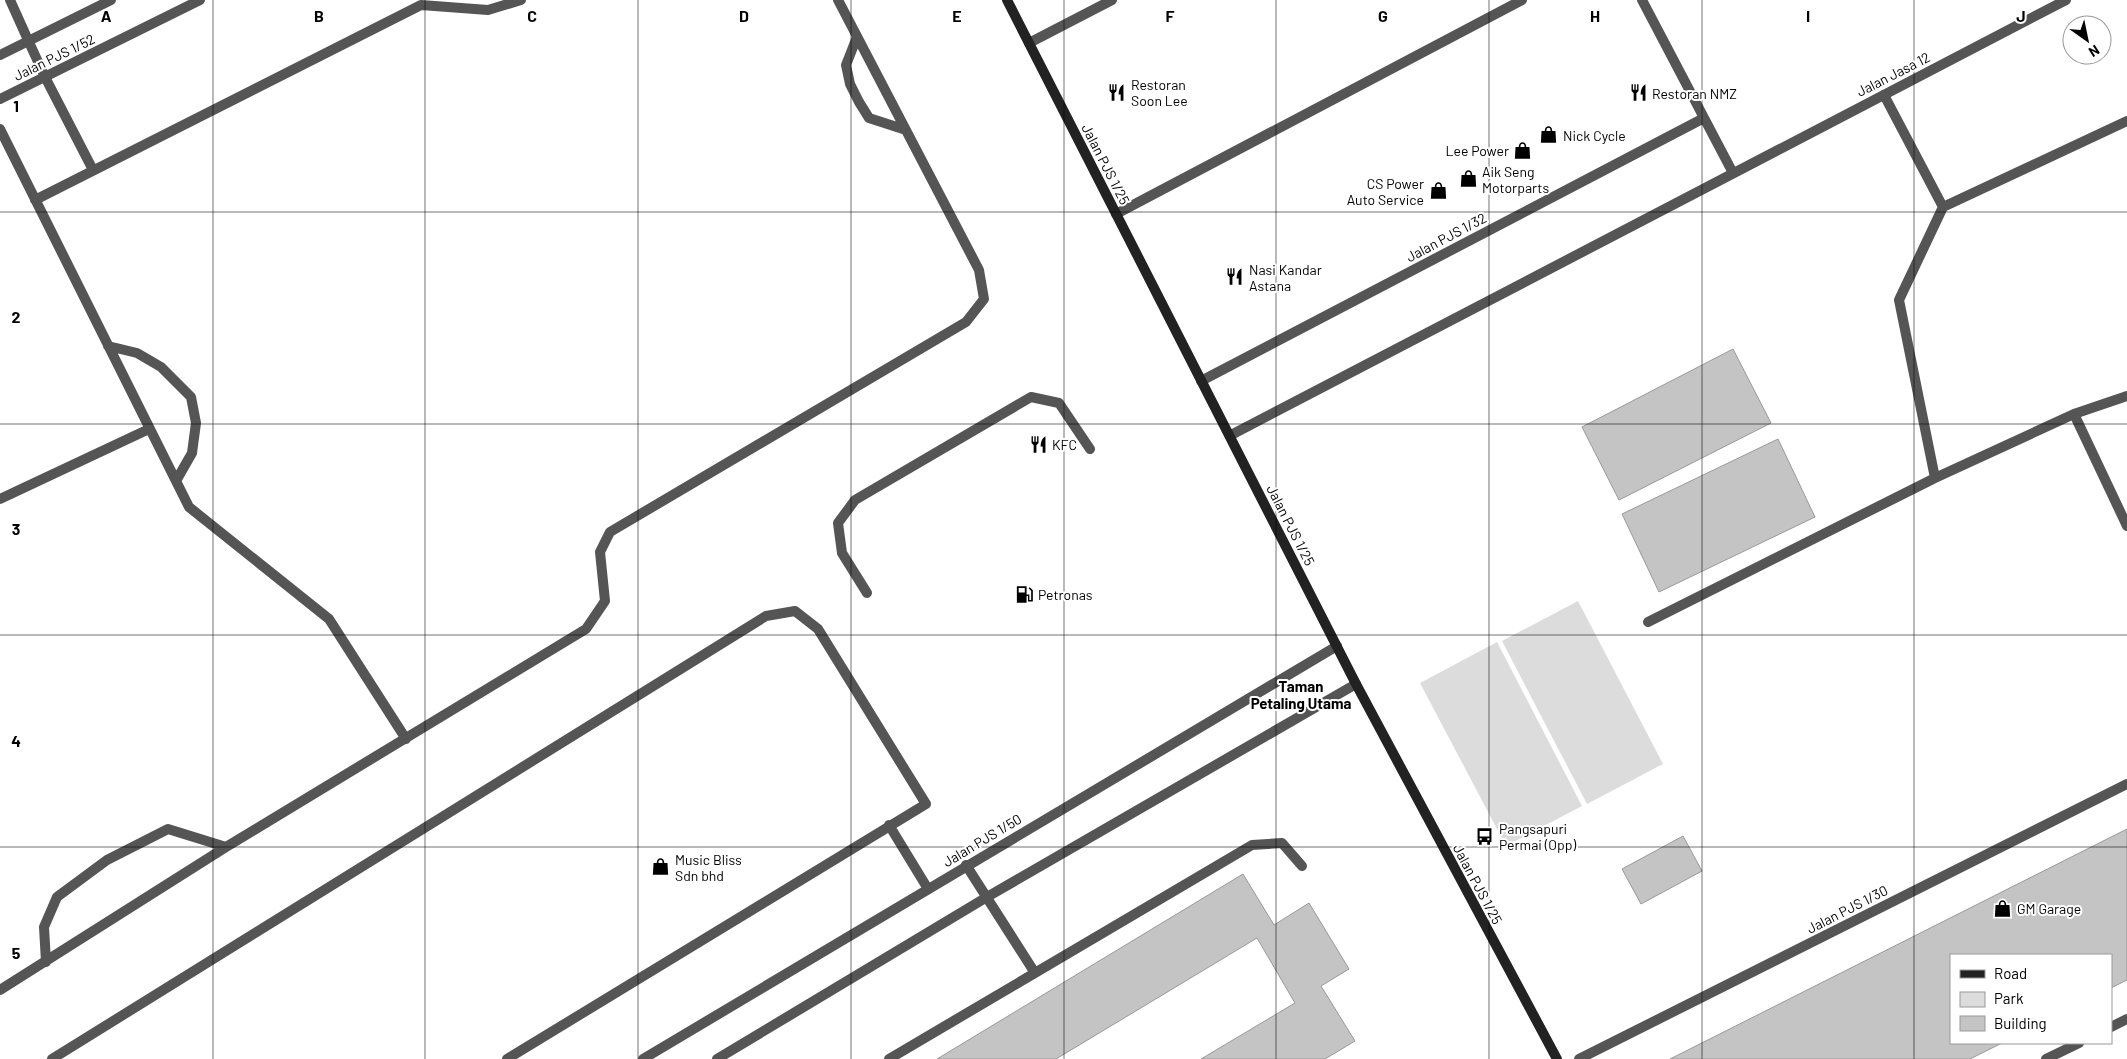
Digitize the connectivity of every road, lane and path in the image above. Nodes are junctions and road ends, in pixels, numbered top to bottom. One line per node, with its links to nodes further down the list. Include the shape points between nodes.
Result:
1 (10, 0): 12 (street)
2 (111, 0): 12 (street, Jalan PJS 1/52)
3 (200, 0): 15 (street, Jalan PJS 1/52)
4 (521, 0): 22 (street, via 488,10 422,5)
5 (838, 0): 11 (street)
6 (1007, 0): 13 (main road, Jalan PJS 1/25)
7 (1112, 0): 13 (street)
8 (1522, 0): 26 (street)
9 (1642, 0): 18 (street)
10 (2066, 0): 16 (street, Jalan Jasa 12)
11 (857, 37): 21 (street); 21 (street, via 846,65 850,84 859,102 869,118)
12 (28, 40): 14 (street, Jalan PJS 1/52); 15 (street)
13 (1029, 43): 26 (main road, Jalan PJS 1/25)
14 (0, 55)
15 (45, 77): 17 (street, Jalan PJS 1/52); 22 (street)
16 (1884, 95): 23 (street, Jalan Jasa 12); 25 (street)
17 (0, 99)
18 (1704, 118): 23 (street); 28 (street, Jalan PJS 1/32)
19 (2127, 121): 25 (street)
20 (0, 129): 24 (street)
21 (906, 130): 42 (street, via 979,270 984,299 966,322 610,532 600,552 605,601 586,629)
22 (93, 170): 24 (street)
23 (1733, 173): 32 (street)
24 (35, 200): 27 (street)
25 (1943, 207): 34 (street, via 1899,300)
26 (1116, 214): 28 (main road, Jalan PJS 1/25)
27 (108, 346): 31 (street); 35 (street, via 137,353 161,367 191,397 196,423 192,453)
28 (1201, 381): 32 (main road, Jalan PJS 1/25)
29 (2127, 396): 30 (street)
30 (2074, 414): 34 (street); 37 (street)
31 (149, 429): 35 (street); 36 (street)
32 (1231, 436): 40 (main road, Jalan PJS 1/25)
33 (1090, 449): 38 (street, via 1059,403 1031,396 855,500 838,523 842,552)
34 (1935, 478): 39 (street)
35 (176, 480): 42 (street, via 189,507 329,619)
36 (0, 499)
37 (2127, 526)
38 (867, 593)
39 (1648, 622)
40 (1337, 646): 41 (main road, Jalan PJS 1/25); 46 (street, Jalan PJS 1/50)
41 (1356, 684): 49 (street); 61 (main road, Jalan PJS 1/25)
42 (406, 739): 45 (street)
43 (2127, 784): 62 (street, Jalan PJS 1/30)
44 (890, 825): 48 (street); 56 (street, via 926,804 818,629 795,611 766,616); 57 (street)
45 (226, 847): 50 (street); 50 (street, via 168,830 107,860 57,898 44,927)
46 (966, 865): 48 (street, Jalan PJS 1/50); 49 (street)
47 (1302, 866): 51 (street, via 1282,843 1252,846)
48 (928, 889): 58 (street, Jalan PJS 1/50)
49 (987, 897): 51 (street); 59 (street)
50 (46, 962): 52 (street)
51 (1035, 973): 60 (street)
52 (0, 990)
53 (2127, 1018): 54 (street)
54 (2112, 1026)
55 (2077, 1044): 63 (street)
56 (52, 1059)
57 (507, 1059)
58 (643, 1059)
59 (717, 1059)
60 (889, 1059)
61 (1557, 1059)
62 (1579, 1059)
63 (2046, 1059)

